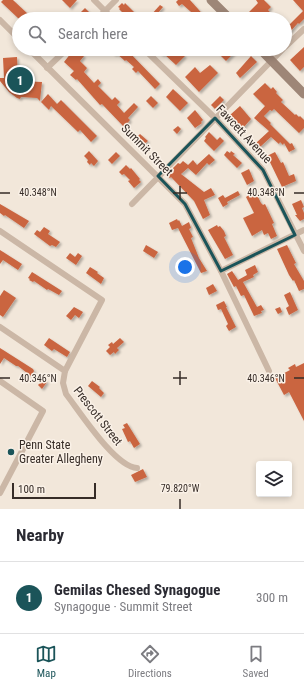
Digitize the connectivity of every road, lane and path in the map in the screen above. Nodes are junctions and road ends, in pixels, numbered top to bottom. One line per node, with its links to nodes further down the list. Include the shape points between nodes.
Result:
1 (94, 0): 4 (street)
2 (116, 0): 4 (street)
3 (211, 0): 5 (main road)
4 (105, 11)
5 (223, 12)
6 (0, 20): 8 (street)
7 (304, 28): 9 (street)
8 (12, 32)
9 (292, 40)
10 (36, 56): 16 (street, Summit Street)
11 (60, 56): 16 (street)
12 (151, 56): 18 (street, Fawcett Avenue)
13 (268, 56): 15 (main road)
14 (276, 56): 15 (street)
15 (272, 60): 17 (main road); 18 (street)
16 (47, 68): 19 (street, Summit Street)
17 (304, 94)
18 (215, 118): 19 (street); 23 (street, Fawcett Avenue, via 263,170)
19 (158, 176): 20 (street); 25 (street, Summit Street, via 186,204)
20 (132, 204)
21 (304, 230): 23 (street)
22 (0, 231): 27 (street, via 102,300)
23 (295, 235): 24 (street, Fawcett Avenue); 25 (street)
24 (304, 251)
25 (221, 271): 28 (street, Summit Street)
26 (0, 327): 27 (street)
27 (65, 371): 30 (street, Prescott Street, via 63,383 66,394 105,446 124,464)
28 (269, 371)
29 (0, 381): 31 (street, via 43,411)
30 (137, 468)
31 (0, 493)

